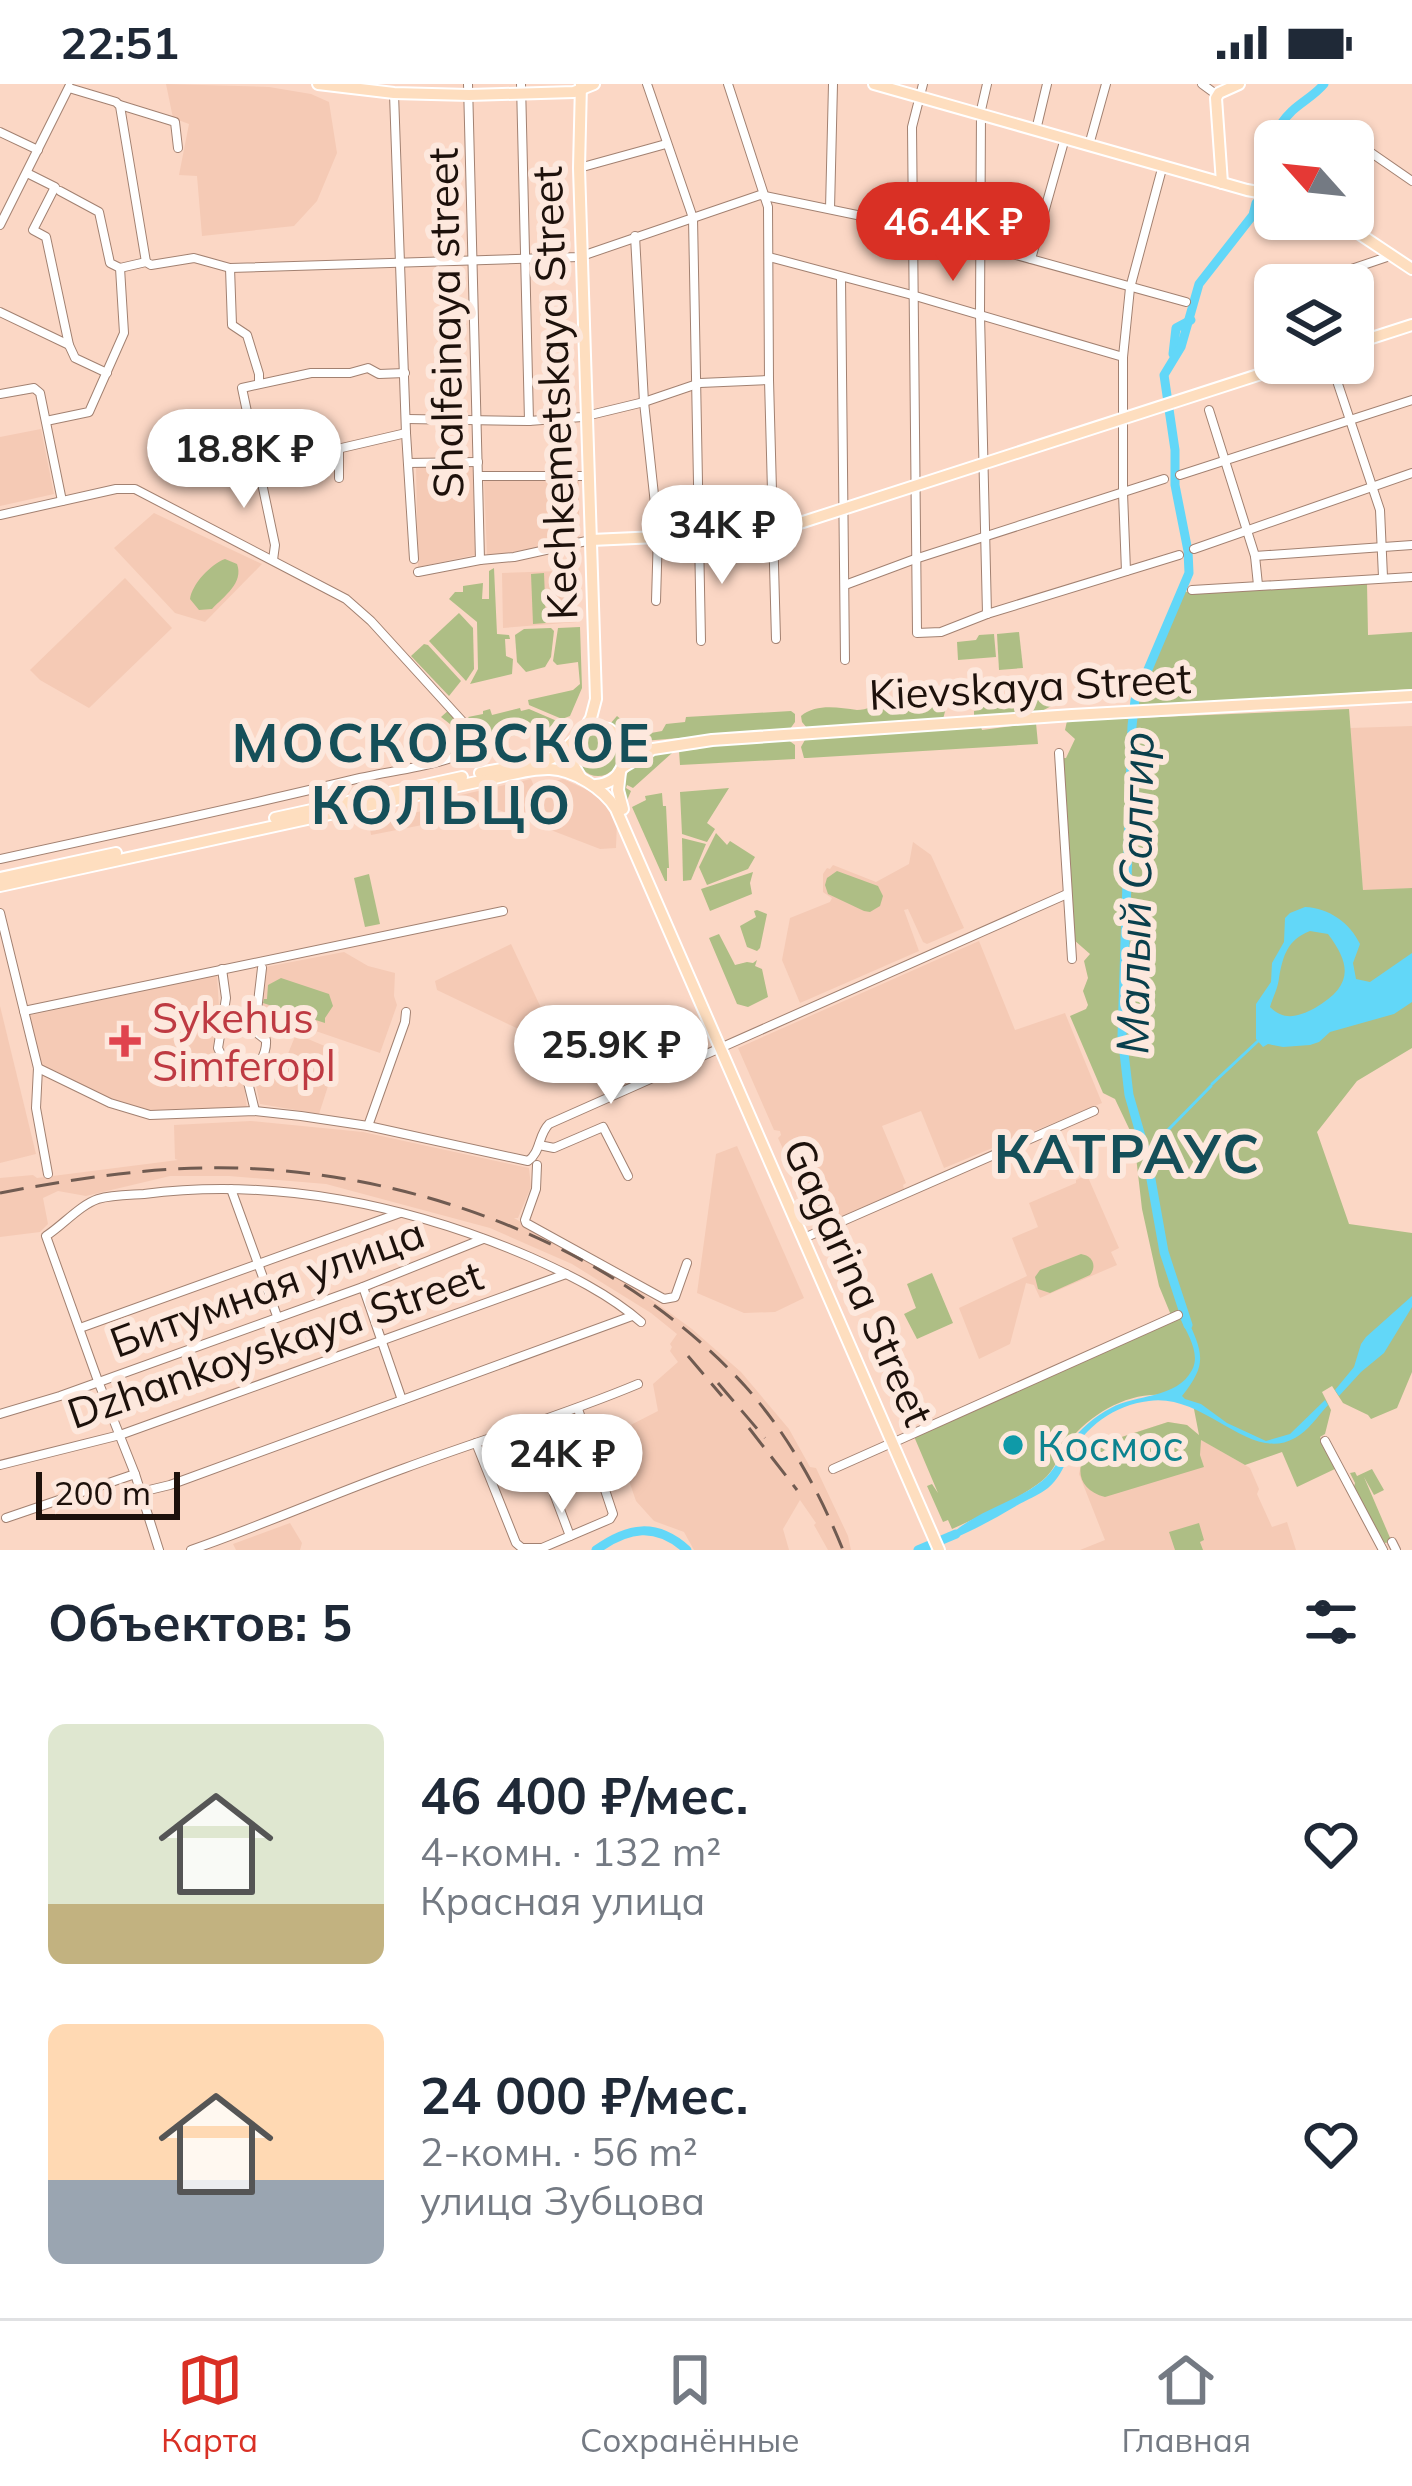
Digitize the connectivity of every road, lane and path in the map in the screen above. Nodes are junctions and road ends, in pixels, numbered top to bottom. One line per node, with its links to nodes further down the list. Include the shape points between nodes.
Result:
1 (318, 84): 18 (main road)
2 (594, 84): 13 (main road)
3 (647, 84): 25 (street)
4 (728, 84): 37 (street)
5 (833, 84): 38 (street)
6 (874, 84): 17 (main road)
7 (987, 84): 21 (street)
8 (1047, 84): 22 (street)
9 (1106, 84): 26 (street)
10 (1202, 84): 19 (street)
11 (1239, 84): 19 (main road)
12 (70, 86): 20 (street); 28 (street)
13 (582, 87): 14 (main road); 31 (main road, Kechkemetskaya Street)
14 (521, 88): 16 (main road); 49 (street)
15 (416, 89): 16 (main road); 18 (main road)
16 (468, 89): 48 (street, Shalfeinaya street)
17 (921, 90): 21 (main road); 41 (street, via 912,127)
18 (394, 92): 51 (street)
19 (1217, 95): 34 (main road)
20 (117, 103): 27 (street, via 175,122); 52 (street)
21 (981, 115): 22 (main road); 44 (street)
22 (1036, 130): 24 (main road)
23 (0, 133): 28 (street)
24 (1065, 138): 26 (main road); 50 (street)
25 (666, 144): 31 (street); 39 (street)
26 (1089, 145): 30 (main road)
27 (178, 148)
28 (38, 151): 32 (street)
29 (1374, 155): 33 (street)
30 (1163, 165): 34 (main road); 58 (street)
31 (579, 168): 45 (main road, Kechkemetskaya Street)
32 (26, 173): 40 (street); 65 (street, via 55,187 33,230 46,237)
33 (1412, 181)
34 (1222, 183): 36 (main road)
35 (60, 190): 54 (street, via 99,212 110,263)
36 (1254, 190)
37 (766, 196): 38 (street); 39 (street); 47 (street)
38 (830, 209): 41 (street)
39 (693, 218): 42 (street); 73 (street)
40 (0, 225)
41 (915, 227): 44 (street); 59 (street)
42 (635, 236): 45 (street); 76 (street)
43 (1368, 240): 46 (main road)
44 (981, 244): 50 (street); 62 (street)
45 (583, 256): 49 (street); 78 (main road, Kechkemetskaya Street)
46 (1391, 256): 53 (street); 56 (main road)
47 (769, 257): 57 (street); 70 (street)
48 (475, 260): 49 (street); 51 (street); 80 (street, Shalfeinaya street)
49 (526, 260): 84 (street)
50 (1031, 260): 58 (street)
51 (400, 261): 55 (street); 67 (street)
52 (146, 262): 54 (street); 55 (street, via 194,258)
53 (1368, 264)
54 (120, 268): 68 (street, via 124,332)
55 (230, 268): 71 (street, via 232,325 247,335)
56 (1412, 269)
57 (841, 278): 59 (street); 102 (street)
58 (1130, 288): 60 (street); 66 (street)
59 (912, 295): 62 (street); 98 (street)
60 (1186, 302)
61 (0, 312): 65 (street)
62 (980, 315): 66 (street); 90 (street)
63 (1412, 325): 64 (main road)
64 (1374, 337)
65 (69, 345): 68 (street, via 76,358)
66 (1123, 357): 81 (street)
67 (405, 373): 71 (street, via 368,368); 79 (street)
68 (107, 374): 83 (street, via 88,412)
69 (1254, 376): 81 (main road)
70 (769, 380): 73 (street); 105 (street)
71 (259, 383): 91 (street, via 240,390)
72 (1337, 384): 82 (street)
73 (697, 385): 76 (street); 106 (street)
74 (0, 394): 83 (street, via 34,388)
75 (1412, 400): 82 (street)
76 (644, 402): 78 (street); 107 (street)
77 (1208, 410): 87 (street)
78 (588, 416): 84 (street); 94 (main road, Kechkemetskaya Street)
79 (407, 419): 80 (street); 85 (street)
80 (479, 419): 84 (street); 88 (street, Shalfeinaya street)
81 (1123, 419): 90 (main road); 100 (street)
82 (1348, 420): 87 (street); 99 (street)
83 (46, 421): 101 (street)
84 (529, 421)
85 (406, 433): 86 (street); 89 (street)
86 (339, 449): 91 (street); 96 (street)
87 (1223, 460): 95 (street); 104 (street)
88 (479, 462): 89 (street); 93 (street, Shalfeinaya street)
89 (408, 464): 115 (street)
90 (984, 464): 98 (main road); 108 (street)
91 (260, 467): 117 (street)
92 (1412, 473): 99 (street)
93 (479, 476): 94 (street); 118 (street, Shalfeinaya street)
94 (589, 476): 109 (main road, Kechkemetskaya Street)
95 (1180, 476)
96 (339, 478)
97 (1164, 479): 100 (street)
98 (914, 486): 102 (main road); 116 (street)
99 (1371, 487): 104 (street); 111 (street)
100 (1123, 493): 108 (street); 119 (street)
101 (62, 501): 103 (street); 117 (street, via 135,489)
102 (842, 509): 105 (main road); 123 (street)
103 (0, 514)
104 (1246, 530): 112 (street); 114 (street)
105 (772, 532): 106 (main road); 128 (street)
106 (698, 534): 107 (main road); 129 (street)
107 (658, 536): 109 (main road); 126 (street)
108 (985, 536): 116 (street); 127 (street)
109 (591, 540): 118 (street); 132 (main road, Kechkemetskaya Street)
110 (1412, 545): 111 (street)
111 (1382, 547): 114 (street); 122 (street)
112 (1194, 550)
113 (1179, 555): 119 (street)
114 (1255, 556): 124 (street)
115 (414, 559)
116 (915, 559): 123 (street); 127 (street, via 917,633)
117 (273, 560): 139 (street, via 346,598 483,743 420,765)
118 (480, 560): 120 (street)
119 (1126, 571): 127 (street)
120 (418, 572)
121 (1412, 577): 122 (street)
122 (1383, 578): 124 (street)
123 (845, 585): 130 (street)
124 (1258, 585): 125 (street)
125 (1192, 590)
126 (656, 601)
127 (987, 614)
128 (776, 640)
129 (701, 641)
130 (845, 660)
131 (1412, 696): 135 (main road, Kievskaya Street)
132 (596, 699): 133 (main road, Kechkemetskaya Street); 134 (main road, Kechkemetskaya Street)
133 (616, 734): 134 (main road, via 597,727); 135 (main road, Kievskaya Street); 137 (main road, via 625,750)
134 (579, 735): 138 (main road, via 571,761); 140 (main road, via 548,760)
135 (653, 748): 137 (main road, Kievskaya Street)
136 (1059, 753): 141 (street)
137 (622, 769): 138 (main road, via 603,785); 149 (main road, Gagarina Street, via 620,803)
138 (587, 781): 140 (main road, via 550,769); 149 (main road, Gagarina Street, via 616,808)
139 (0, 859)
140 (0, 882)
141 (1067, 894): 144 (street); 149 (street)
142 (503, 911): 146 (street)
143 (0, 913): 147 (street)
144 (1072, 959)
145 (262, 968): 151 (street, via 255,1028 267,1045)
146 (222, 969): 147 (street); 151 (street, via 218,1048)
147 (24, 1011): 150 (street)
148 (406, 1012): 154 (street)
149 (722, 1046): 155 (street, via 549,1124); 161 (main road, Gagarina Street)
150 (38, 1067): 152 (street, via 150,1115); 157 (street)
151 (246, 1074): 152 (street)
152 (255, 1112): 154 (street)
153 (1094, 1112): 161 (street)
154 (368, 1126): 155 (street, via 524,1161)
155 (539, 1145): 158 (street, via 554,1148 604,1127)
156 (537, 1165): 163 (street, via 526,1223 664,1299 675,1297)
157 (48, 1174)
158 (628, 1176)
159 (231, 1189): 160 (street, via 315,1194); 164 (street); 169 (street, via 95,1200 46,1235)
160 (401, 1213): 162 (street); 164 (street)
161 (806, 1237): 178 (main road, Gagarina Street); 186 (main road, Gagarina Street)
162 (485, 1238): 165 (street); 166 (street, Битумная улица)
163 (687, 1263)
164 (257, 1264): 168 (street); 169 (street)
165 (567, 1274): 170 (street, Dzhankoyskaya Street); 173 (street, via 637,1318)
166 (363, 1287): 168 (street, Битумная улица); 170 (street)
167 (1178, 1315): 178 (street)
168 (277, 1316): 171 (street, Битумная улица)
169 (80, 1328): 171 (street)
170 (381, 1343): 173 (street); 177 (street, Dzhankoyskaya Street)
171 (98, 1381): 175 (street, Битумная улица); 177 (street)
172 (638, 1384): 174 (street)
173 (402, 1400): 184 (street)
174 (578, 1409): 176 (street); 187 (street, via 613,1514)
175 (0, 1414)
176 (529, 1427): 180 (street); 187 (street)
177 (120, 1436): 181 (street, Dzhankoyskaya Street); 183 (street)
178 (899, 1440): 182 (street); 186 (main road, Gagarina Street)
179 (1325, 1441): 192 (street)
180 (476, 1443): 188 (street); 190 (street)
181 (0, 1466)
182 (834, 1471)
183 (135, 1474): 184 (street); 185 (street)
184 (144, 1494): 189 (street)
185 (6, 1518)
186 (935, 1532): 191 (main road, Gagarina Street)
187 (570, 1536): 188 (street)
188 (519, 1547)
189 (159, 1550)
190 (191, 1550)
191 (944, 1550)
192 (1383, 1550)

